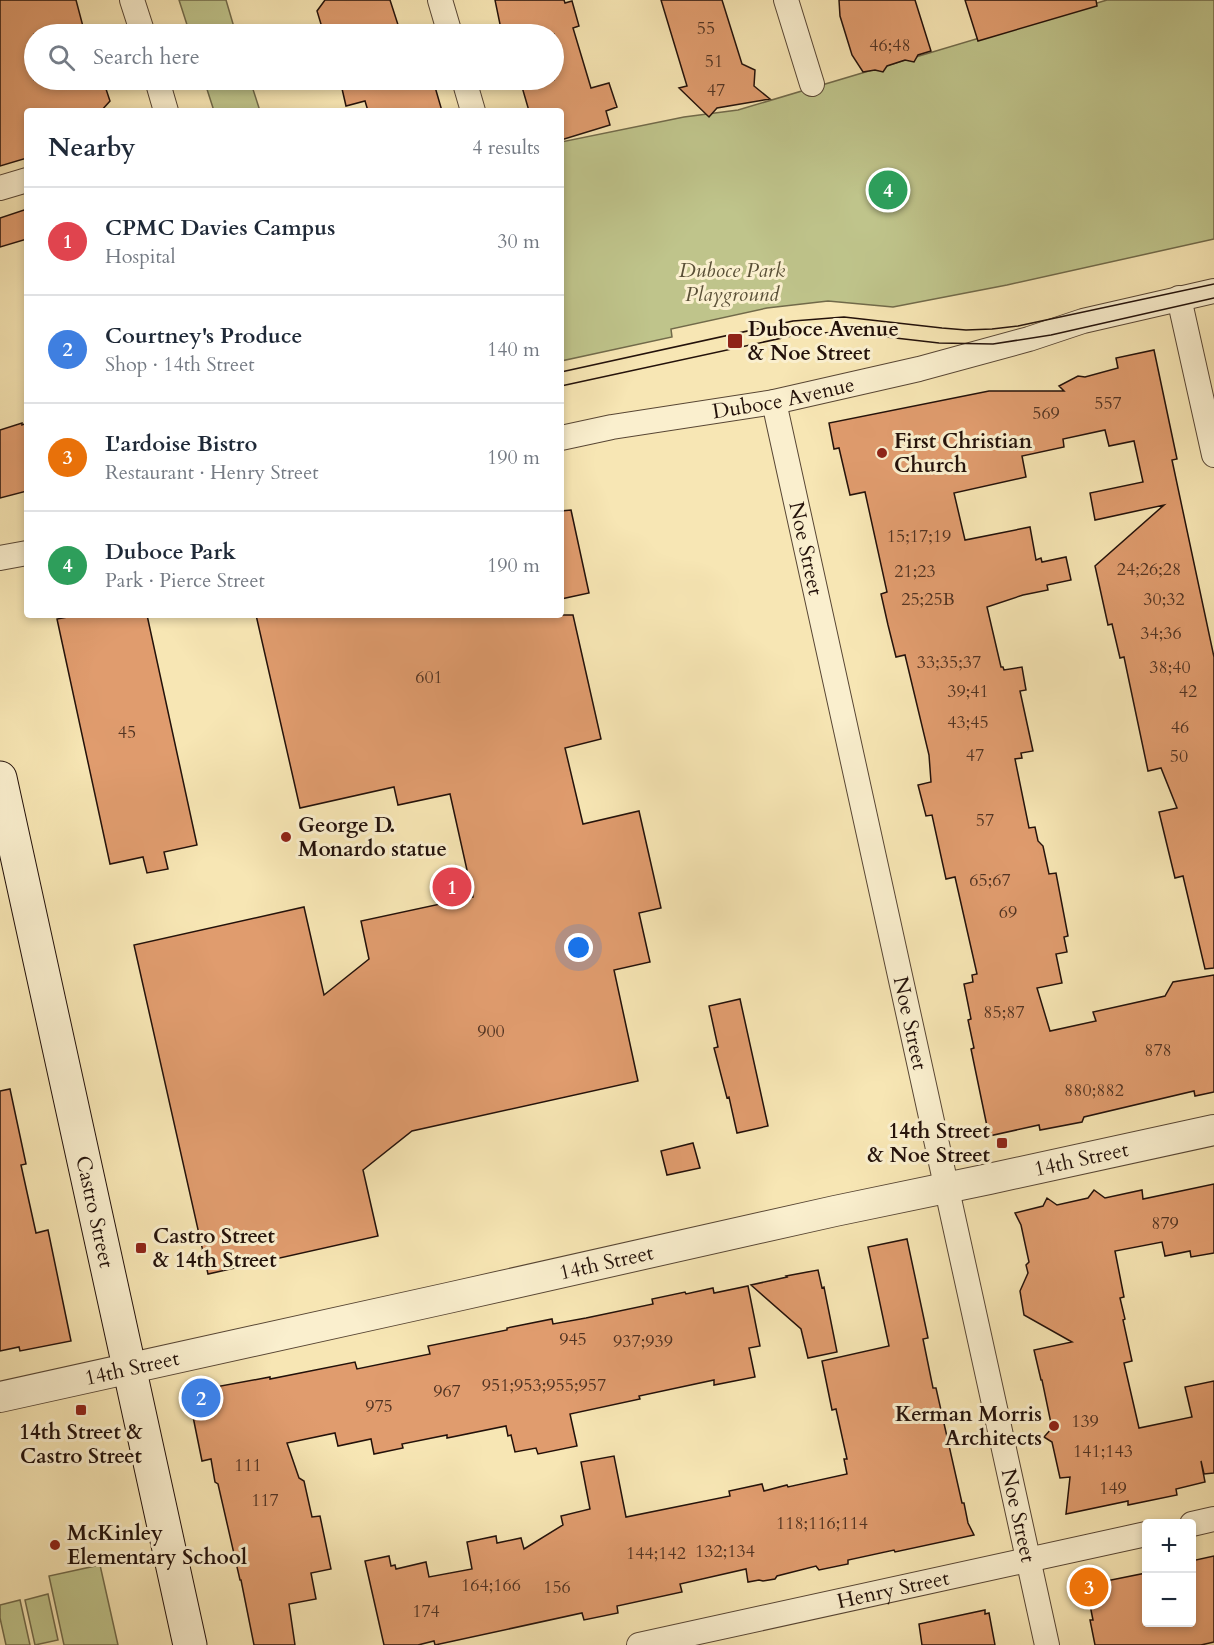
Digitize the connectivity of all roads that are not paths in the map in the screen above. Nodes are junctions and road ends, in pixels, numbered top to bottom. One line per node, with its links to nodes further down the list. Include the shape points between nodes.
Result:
1 (132, 0): 4 (street)
2 (440, 0): 5 (street)
3 (786, 0): 6 (street)
4 (140, 24)
5 (447, 24)
6 (812, 84)
7 (159, 90): 9 (street)
8 (467, 90): 10 (street)
9 (165, 108)
10 (472, 108)
11 (24, 181): 12 (street)
12 (0, 188)
13 (1214, 291): 14 (street, Duboce Avenue)
14 (1179, 298): 15 (street, Duboce Avenue, via 1083,321 919,369); 17 (street)
15 (774, 402): 16 (street, Duboce Avenue); 22 (street, Noe Street)
16 (564, 437)
17 (1214, 454)
18 (24, 554): 19 (street)
19 (0, 558)
20 (0, 778): 23 (main road, Castro Street)
21 (1214, 1130): 22 (street, 14th Street)
22 (947, 1188): 23 (street, 14th Street); 28 (street, Noe Street)
23 (130, 1368): 24 (street, 14th Street); 29 (main road, Castro Street)
24 (0, 1396)
25 (1214, 1519): 26 (street)
26 (1196, 1523)
27 (1142, 1535): 28 (street, Henry Street)
28 (1028, 1560): 30 (street, Henry Street); 31 (street, Noe Street)
29 (190, 1645)
30 (639, 1645)
31 (1047, 1645)

